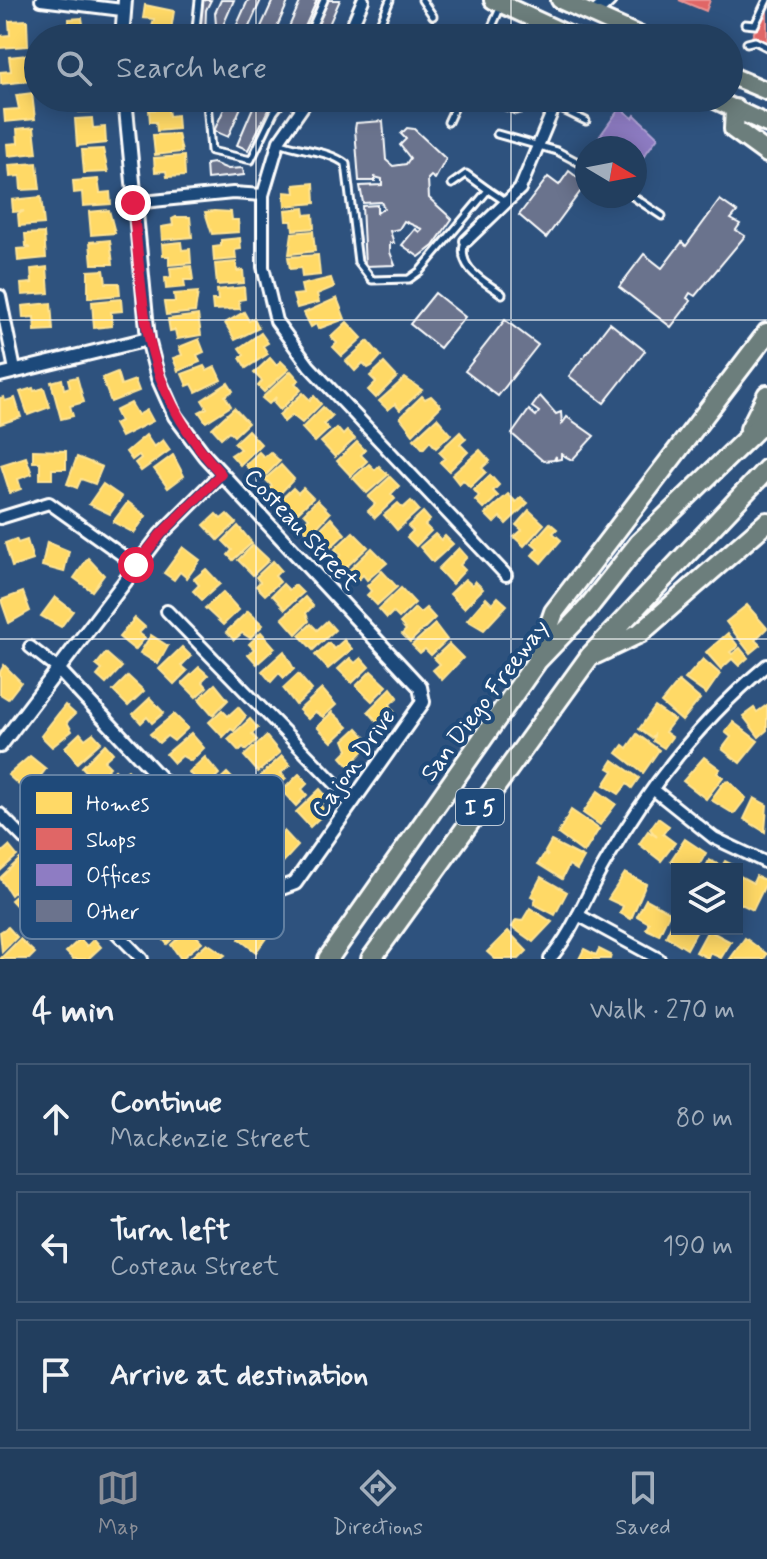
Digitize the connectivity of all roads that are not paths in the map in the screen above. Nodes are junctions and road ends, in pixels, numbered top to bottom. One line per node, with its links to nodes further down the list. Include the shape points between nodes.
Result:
1 (41, 0): 11 (street)
2 (199, 0): 14 (lane)
3 (324, 0): 15 (lane)
4 (363, 0): 16 (street)
5 (390, 0): 17 (lane)
6 (422, 0): 13 (lane)
7 (560, 0): 12 (main road)
8 (609, 0): 12 (street)
9 (767, 0): 21 (lane, via 755,25)
10 (497, 2): 18 (lane); 19 (main road)
11 (124, 5)
12 (595, 8): 20 (main road)
13 (433, 16)
14 (196, 24)
15 (313, 24)
16 (353, 24)
17 (380, 24)
18 (491, 24)
19 (545, 24)
20 (622, 24)
21 (745, 24)
22 (747, 43): 23 (lane)
23 (767, 47)
24 (743, 81): 25 (main road)
25 (767, 91)
26 (126, 112): 47 (street, Costeau Street)
27 (208, 112): 28 (lane, via 211,151 251,160)
28 (277, 112)
29 (298, 112): 39 (street)
30 (453, 112): 36 (lane)
31 (552, 112): 40 (street)
32 (572, 112): 35 (lane)
33 (735, 112): 41 (highway, via 734,129)
34 (741, 112): 37 (main road)
35 (586, 121)
36 (448, 122)
37 (767, 124)
38 (497, 134): 40 (lane)
39 (279, 141): 44 (lane, via 307,153 333,154 346,164 358,262 372,280 409,279 420,271); 45 (street)
40 (538, 145): 42 (lane); 46 (street, via 520,189)
41 (767, 153)
42 (575, 162)
43 (452, 184): 44 (lane, via 466,174)
44 (488, 190): 46 (lane)
45 (263, 195): 47 (street); 65 (street, via 263,267 276,321 309,366)
46 (506, 202): 50 (street)
47 (133, 203): 54 (street, Costeau Street)
48 (647, 206): 49 (lane)
49 (662, 216)
50 (466, 241): 51 (lane, via 467,268)
51 (502, 294)
52 (0, 296): 55 (street)
53 (767, 333): 69 (highway, via 554,612)
54 (148, 339): 55 (street); 61 (street, Costeau Street, via 175,416)
55 (15, 370): 56 (street)
56 (0, 375)
57 (767, 395): 59 (highway)
58 (767, 419): 59 (highway, San Diego Freeway / I 5)
59 (746, 438): 69 (highway, San Diego Freeway / I 5, via 639,543)
60 (767, 469): 68 (highway, I 5)
61 (221, 474): 64 (street); 72 (street, Costeau Street)
62 (0, 518): 64 (street, via 49,503)
63 (767, 522): 68 (highway, via 640,633)
64 (136, 565): 70 (street)
65 (506, 575)
66 (167, 611): 76 (street)
67 (30, 647): 70 (street)
68 (590, 656): 85 (highway, I 5)
69 (537, 661): 84 (highway, San Diego Freeway / I 5)
70 (58, 669): 73 (street); 74 (street, Cajon Drive)
71 (766, 669): 75 (street, via 701,726)
72 (423, 695): 76 (street, Cajon Drive)
73 (0, 746)
74 (157, 775)
75 (654, 790): 79 (street, via 714,838); 81 (street, via 611,852)
76 (353, 802): 80 (street, Cajon Drive, via 295,883)
77 (0, 814): 78 (street)
78 (20, 834)
79 (767, 863)
80 (284, 889)
81 (578, 915): 86 (street); 87 (street)
82 (122, 939): 83 (street)
83 (142, 959)
84 (328, 959)
85 (371, 959)
86 (550, 959)
87 (659, 959)

